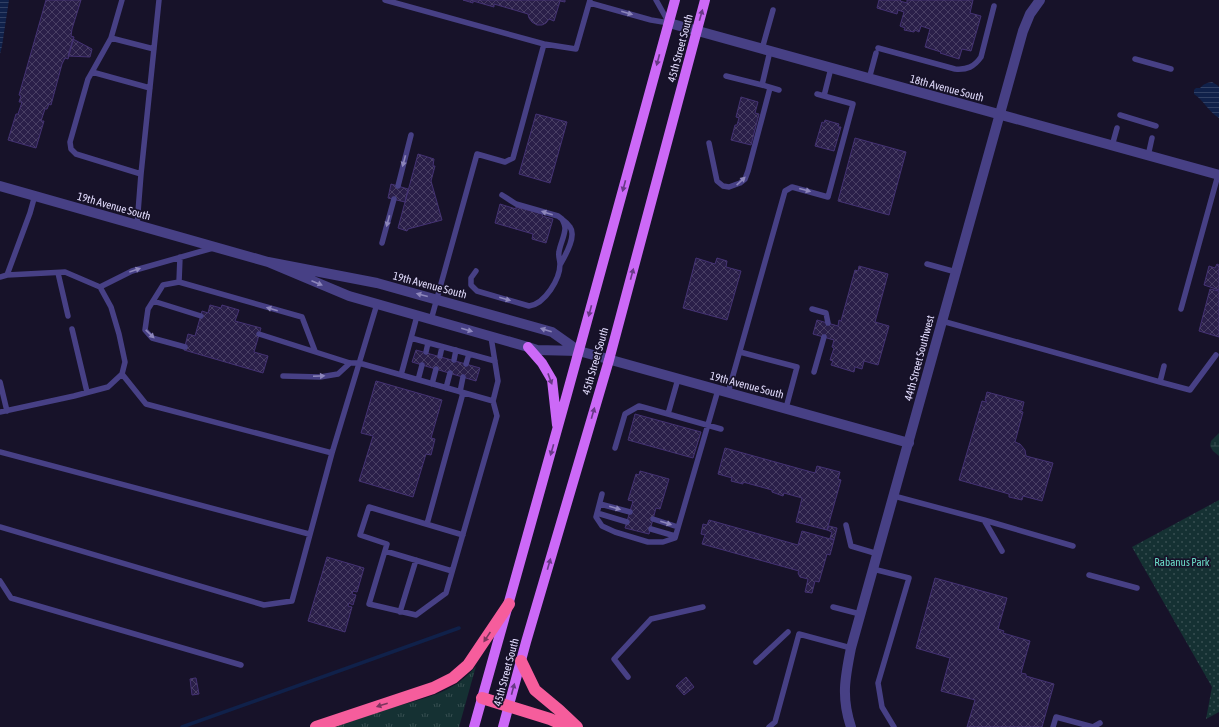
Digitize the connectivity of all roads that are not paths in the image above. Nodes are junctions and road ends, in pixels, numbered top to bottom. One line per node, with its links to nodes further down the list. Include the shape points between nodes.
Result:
1 (122, 0): 13 (lane)
2 (159, 0): 15 (lane)
3 (385, 0): 14 (lane)
4 (656, 0): 11 (lane)
5 (675, 0): 11 (main road, 45th Street South)
6 (706, 0): 12 (main road, 45th Street South, one-way to 6)
7 (1040, 0): 27 (street, 44th Street Southwest, via 1030,14 1023,31)
8 (590, 2): 11 (lane, one-way to 11); 14 (lane, via 576,49)
9 (994, 6): 22 (lane, via 981,57 971,68 955,69 877,50)
10 (773, 10): 16 (lane)
11 (669, 23): 12 (street, 18th Avenue South); 80 (main road, 45th Street South, one-way to 80)
12 (696, 31): 16 (street, 18th Avenue South); 87 (main road, 45th Street South, one-way to 12)
13 (111, 38): 15 (lane); 20 (lane)
14 (544, 44): 58 (lane, via 513,158 505,162 477,154)
15 (154, 49): 24 (lane)
16 (766, 50): 18 (street, 18th Avenue South); 23 (lane)
17 (1135, 59): 19 (lane)
18 (831, 68): 22 (street, 18th Avenue South); 82 (lane, one-way to 18, via 785,191 792,187 828,197 853,104 820,95)
19 (1171, 69)
20 (92, 72): 24 (lane); 36 (lane, via 70,142 71,149 76,154)
21 (726, 76): 23 (lane)
22 (869, 79): 27 (street, 18th Avenue South)
23 (762, 85): 25 (lane)
24 (150, 88): 36 (lane)
25 (770, 88): 26 (lane); 33 (lane, one-way to 25, via 717,181 729,187 740,183 748,171)
26 (779, 90)
27 (1000, 115): 34 (street, 18th Avenue South); 52 (street, 44th Street Southwest)
28 (1120, 116): 29 (lane)
29 (1156, 126)
30 (1117, 128): 34 (lane)
31 (411, 135): 39 (lane, one-way to 39)
32 (1152, 138): 35 (lane)
33 (709, 143)
34 (1112, 146): 35 (street, 18th Avenue South)
35 (1148, 156): 37 (street, 18th Avenue South)
36 (141, 174): 44 (lane)
37 (1218, 175): 62 (lane)
38 (0, 186): 41 (street, 19th Avenue South)
39 (398, 186)
40 (502, 195): 43 (lane, one-way to 40, via 516,204)
41 (35, 196): 44 (street, 19th Avenue South); 54 (lane)
42 (394, 199): 45 (lane, one-way to 45)
43 (562, 219): 50 (lane, via 565,228 558,253); 50 (lane, via 573,234)
44 (138, 225): 46 (street, 19th Avenue South)
45 (382, 243)
46 (216, 247): 47 (lane); 48 (street, 19th Avenue South)
47 (180, 257): 56 (lane); 57 (lane, one-way to 47, via 132,271)
48 (268, 262): 58 (street, 19th Avenue South, one-way to 48, via 377,283); 60 (street, 19th Avenue South, one-way to 60, via 349,296)
49 (927, 264): 52 (lane)
50 (560, 266): 51 (lane, one-way to 50, via 471,278 471,285 477,291 534,306 550,292)
51 (476, 271)
52 (956, 272): 67 (street, 44th Street Southwest)
53 (58, 273): 54 (lane); 57 (lane, via 65,272); 63 (lane)
54 (7, 275): 55 (lane)
55 (0, 278)
56 (179, 282): 59 (lane, via 163,285); 79 (lane, one-way to 56, via 302,317)
57 (100, 287): 97 (lane, via 111,307 119,334 125,362)
58 (437, 299): 66 (lane); 80 (street, 19th Avenue South, one-way to 58, via 552,332)
59 (153, 301): 64 (lane); 76 (lane, one-way to 76, via 148,309 145,330 152,338)
60 (377, 304): 65 (street, 19th Avenue South); 90 (lane)
61 (812, 309): 68 (lane, via 826,313)
62 (1182, 309)
63 (68, 316)
64 (201, 316)
65 (417, 316): 66 (street, 19th Avenue South); 73 (lane)
66 (431, 320): 71 (street, 19th Avenue South, one-way to 71)
67 (942, 321): 104 (lane); 119 (street, 44th Street Southwest)
68 (828, 323)
69 (72, 329): 108 (lane)
70 (259, 334): 79 (lane)
71 (491, 337): 77 (street, 19th Avenue South); 88 (lane)
72 (824, 337): 95 (lane)
73 (411, 338): 74 (lane); 98 (lane)
74 (428, 343): 75 (lane); 81 (lane)
75 (442, 346): 78 (lane); 85 (lane)
76 (185, 347)
77 (528, 347): 80 (street, 19th Avenue South, via 537,350); 117 (main road, one-way to 117, via 552,380)
78 (456, 350): 83 (lane); 86 (lane)
79 (315, 351): 89 (lane)
80 (579, 351): 87 (street, 19th Avenue South); 117 (main road, 45th Street South)
81 (426, 352)
82 (740, 352): 110 (lane); 112 (lane, via 797,367)
83 (469, 354): 88 (lane); 91 (lane)
84 (1216, 355): 104 (lane, via 1190,390)
85 (440, 356)
86 (454, 360)
87 (609, 360): 101 (street, 19th Avenue South); 156 (main road, 45th Street South, one-way to 87)
88 (495, 361): 111 (lane, via 498,381)
89 (350, 363): 90 (lane); 99 (lane, one-way to 89, via 320,377 338,374)
90 (359, 364): 98 (lane); 122 (lane)
91 (466, 364)
92 (422, 365): 102 (lane)
93 (1164, 366): 104 (lane)
94 (436, 369): 105 (lane)
95 (814, 372)
96 (450, 373): 106 (lane)
97 (122, 374): 108 (lane, via 108,387); 122 (lane, via 146,404)
98 (401, 375): 102 (lane)
99 (283, 376)
100 (463, 377): 109 (lane)
101 (678, 378): 107 (street, 19th Avenue South); 115 (lane)
102 (418, 380): 105 (lane)
103 (0, 382): 113 (lane)
104 (1160, 382)
105 (432, 384): 106 (lane)
106 (446, 388): 109 (lane)
107 (718, 390): 110 (street, 19th Avenue South); 116 (lane)
108 (87, 392): 113 (lane)
109 (461, 392): 111 (lane); 131 (lane)
110 (728, 393): 112 (street, 19th Avenue South)
111 (493, 401): 137 (lane, via 497,416)
112 (786, 408): 119 (street, 19th Avenue South)
113 (7, 411): 114 (lane)
114 (0, 412)
115 (668, 414): 116 (lane); 120 (lane, via 639,406 625,414)
116 (707, 425): 118 (lane); 134 (lane)
117 (558, 428): 149 (main road, 45th Street South, one-way to 149)
118 (721, 428)
119 (909, 443): 124 (street, 44th Street Southwest)
120 (615, 448)
121 (0, 452): 136 (lane)
122 (332, 453): 136 (lane)
123 (602, 494): 125 (lane)
124 (894, 496): 129 (lane); 142 (street, 44th Street Southwest)
125 (600, 504): 126 (lane, one-way to 126); 127 (lane)
126 (630, 512)
127 (597, 513): 130 (lane); 138 (lane, via 596,517 602,526 648,542 663,542)
128 (653, 519): 134 (lane, one-way to 134)
129 (984, 520): 139 (lane); 141 (lane)
130 (627, 522)
131 (427, 524): 137 (lane); 140 (lane, via 369,507 360,535 387,544)
132 (846, 525): 142 (lane, via 851,546)
133 (0, 527): 136 (lane, via 264,605 292,600)
134 (678, 527): 138 (lane)
135 (651, 529): 138 (lane)
136 (309, 534)
137 (462, 535): 145 (lane)
138 (675, 536)
139 (1073, 546)
140 (385, 551): 143 (lane); 152 (lane, via 369,604)
141 (1002, 551)
142 (878, 554): 144 (street, 44th Street Southwest)
143 (416, 560): 145 (lane); 152 (lane)
144 (874, 569): 153 (street, 44th Street Southwest); 170 (lane, via 909,578 878,683 882,707)
145 (452, 571): 152 (lane, via 446,593 416,615)
146 (1089, 574): 148 (lane)
147 (0, 581): 158 (lane, via 11,598)
148 (1137, 588)
149 (509, 604): 160 (main road, 45th Street South); 163 (highway, one-way to 163, via 468,665 452,678 434,688)
150 (703, 607): 159 (lane, via 651,619 614,659)
151 (833, 607): 153 (lane)
152 (400, 612)
153 (860, 614): 155 (street, 44th Street Southwest)
154 (788, 632): 157 (lane)
155 (851, 648): 168 (lane, via 799,634 774,722); 169 (street, 44th Street Southwest, via 844,698)
156 (521, 661): 161 (main road, 45th Street South, one-way to 156); 167 (highway, via 535,690)
157 (756, 662)
158 (241, 665)
159 (628, 677)
160 (482, 698): 161 (highway); 164 (main road, 45th Street South)
161 (509, 706): 165 (main road, 45th Street South); 166 (highway)
162 (1100, 723): 171 (lane, via 1092,727 1056,717)
163 (316, 727)
164 (474, 727)
165 (503, 727)
166 (568, 727)
167 (577, 727)
168 (769, 727)
169 (851, 727)
170 (894, 727)
171 (1053, 727)

